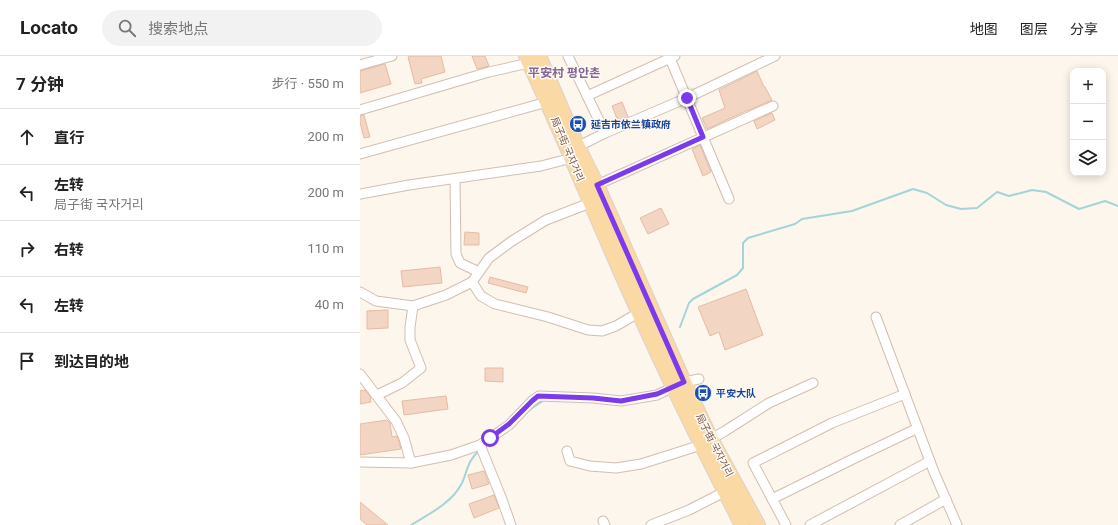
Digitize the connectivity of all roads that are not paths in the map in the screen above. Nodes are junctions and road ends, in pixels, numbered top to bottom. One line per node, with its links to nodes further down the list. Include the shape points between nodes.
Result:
1 (392, 56): 6 (street)
2 (569, 56): 7 (street)
3 (775, 56): 8 (street)
4 (672, 57): 7 (street); 8 (street)
5 (532, 58): 9 (main road, 局子街 국자거리); 11 (street); 14 (main road, 局子街 국자거리)
6 (360, 66)
7 (587, 96): 12 (street)
8 (687, 98): 12 (street); 13 (street)
9 (547, 102): 14 (main road, 局子街 국자거리); 15 (street)
10 (773, 106): 13 (street)
11 (360, 110)
12 (605, 133): 14 (street)
13 (703, 137): 17 (street); 19 (street)
14 (573, 152): 16 (street, via 541,166); 17 (main road, 局子街 국자거리); 20 (main road, 局子街 국자거리)
15 (360, 154)
16 (455, 179): 18 (street); 21 (street, via 456,254 460,263)
17 (597, 185): 30 (main road, 局子街 국자거리)
18 (360, 194)
19 (729, 199)
20 (590, 203): 21 (street, via 546,220 512,240 489,258); 25 (main road, 局子街 국자거리)
21 (479, 272): 22 (street)
22 (472, 282): 24 (street, via 446,295); 25 (street, via 481,296 494,304 588,330 602,331)
23 (360, 292): 24 (street, via 376,301)
24 (413, 306): 32 (street, via 410,340 422,368 402,383)
25 (638, 313): 30 (main road, 局子街 국자거리)
26 (876, 317): 31 (street)
27 (360, 374): 32 (street)
28 (699, 379): 30 (street)
29 (813, 383): 34 (street, via 769,403)
30 (678, 385): 34 (main road, 局子街 국자거리); 35 (street, via 657,394 621,401 538,396)
31 (905, 394): 33 (street); 41 (street, via 832,423 753,463)
32 (376, 395): 39 (street, via 396,421)
33 (918, 428): 37 (street); 41 (street)
34 (706, 442): 36 (street, via 642,464 616,468 570,461); 40 (main road, 局子街 국자거리)
35 (481, 448): 39 (street); 43 (street)
36 (566, 451)
37 (930, 461): 42 (street); 48 (street)
38 (360, 462): 39 (street)
39 (411, 462)
40 (730, 488): 44 (street, via 689,510); 45 (main road, 局子街 국자거리); 46 (main road, 局子街 국자거리)
41 (772, 499): 47 (street)
42 (946, 499): 49 (street); 50 (street)
43 (511, 525)
44 (651, 525)
45 (742, 525)
46 (758, 525)
47 (786, 525)
48 (810, 525)
49 (900, 525)
50 (957, 525)

